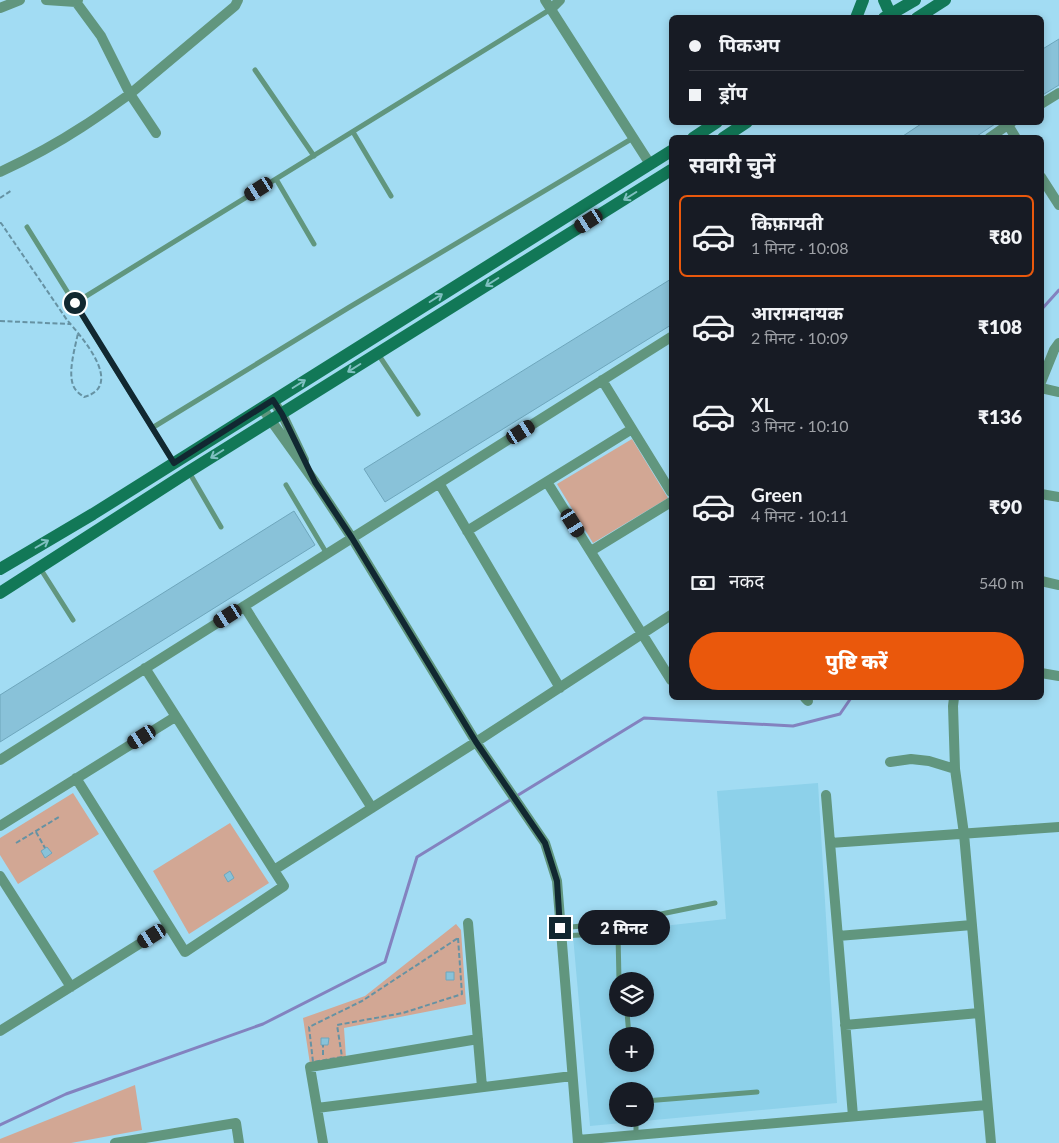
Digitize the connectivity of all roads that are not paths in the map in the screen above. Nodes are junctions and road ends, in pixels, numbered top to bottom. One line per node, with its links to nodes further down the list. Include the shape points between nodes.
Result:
1 (20, 0): 11 (street)
2 (46, 0): 9 (street)
3 (238, 0): 20 (street, via 235,6)
4 (545, 0): 12 (street)
5 (560, 0): 12 (street)
6 (863, 0): 13 (main road)
7 (884, 0): 14 (main road)
8 (945, 0): 17 (main road)
9 (77, 1): 20 (street, via 101,36)
10 (910, 2): 15 (main road); 16 (main road)
11 (0, 8)
12 (551, 10): 25 (lane); 30 (street)
13 (857, 15)
14 (889, 15)
15 (890, 15)
16 (915, 15)
17 (921, 15)
18 (255, 70): 32 (lane)
19 (1059, 93): 21 (street)
20 (130, 94): 26 (street); 35 (street, via 56,143)
21 (1044, 102)
22 (713, 125): 27 (main road)
23 (742, 125): 28 (main road)
24 (1008, 125): 29 (street)
25 (353, 132): 32 (lane); 38 (lane)
26 (156, 133)
27 (698, 135)
28 (728, 135)
29 (993, 135)
30 (633, 138): 33 (street); 55 (lane)
31 (669, 152): 33 (main road)
32 (314, 156): 36 (lane)
33 (650, 164): 50 (main road, one-way to 33)
34 (669, 171): 45 (main road, one-way to 45)
35 (0, 172)
36 (276, 179): 41 (lane); 42 (lane)
37 (1044, 182): 39 (street)
38 (391, 196)
39 (1059, 205)
40 (27, 227): 42 (lane)
41 (314, 244)
42 (75, 303): 55 (lane)
43 (669, 338): 47 (street)
44 (1059, 343): 46 (street)
45 (378, 353): 52 (main road, one-way to 52); 53 (lane)
46 (1044, 375)
47 (602, 380): 56 (street); 61 (street)
48 (1044, 389): 49 (street)
49 (1059, 392)
50 (273, 400): 51 (main road); 52 (street)
51 (262, 408): 54 (street); 57 (main road)
52 (282, 414): 54 (main road); 59 (street)
53 (418, 414)
54 (270, 421): 58 (main road, one-way to 58); 59 (street)
55 (152, 428): 57 (lane)
56 (632, 429): 60 (street); 63 (street)
57 (174, 463): 73 (main road, one-way to 57)
58 (188, 472): 67 (lane); 72 (main road)
59 (315, 482): 69 (street)
60 (547, 482): 68 (street); 70 (street)
61 (439, 483): 68 (street); 69 (street)
62 (286, 485): 71 (lane)
63 (669, 489)
64 (1044, 494): 65 (street)
65 (1059, 497)
66 (669, 503): 70 (street)
67 (221, 527)
68 (467, 531): 85 (street)
69 (352, 538): 71 (street); 88 (street)
70 (591, 551): 80 (street)
71 (327, 554): 77 (street)
72 (40, 567): 76 (main road); 79 (lane)
73 (0, 569)
74 (1044, 582): 75 (street)
75 (1059, 585)
76 (0, 593)
77 (244, 606): 81 (street); 94 (street)
78 (669, 616): 80 (street)
79 (73, 620)
80 (642, 634): 84 (street); 85 (street)
81 (145, 668): 87 (street); 89 (street)
82 (1044, 674): 83 (street)
83 (1059, 676)
84 (669, 677)
85 (560, 688): 88 (street)
86 (954, 700): 91 (street)
87 (175, 717): 92 (street); 99 (street)
88 (476, 742): 94 (street); 105 (street, via 545,843 557,881)
89 (0, 760)
90 (890, 762): 91 (street, via 911,759)
91 (955, 769): 97 (street)
92 (76, 778): 95 (street); 103 (street)
93 (826, 795): 98 (street)
94 (372, 808): 99 (street)
95 (0, 826)
96 (1059, 827): 97 (street)
97 (964, 834): 98 (street); 104 (street)
98 (830, 844): 106 (street)
99 (274, 870): 103 (street, via 284,886 185,952)
100 (0, 876): 108 (street)
101 (714, 903): 105 (lane)
102 (468, 923): 112 (street)
103 (168, 926): 108 (street)
104 (972, 926): 106 (street); 109 (street)
105 (561, 932): 107 (lane, via 617,933); 113 (street)
106 (838, 936): 110 (street)
107 (619, 972)
108 (70, 987): 111 (street)
109 (979, 1013): 110 (street); 117 (street)
110 (845, 1025): 119 (street)
111 (0, 1031)
112 (478, 1039): 114 (street); 118 (street, via 310,1067)
113 (572, 1076): 114 (street); 122 (street)
114 (482, 1087): 118 (street)
115 (757, 1092): 116 (lane)
116 (654, 1100)
117 (987, 1105): 119 (street); 126 (street)
118 (317, 1108): 125 (street)
119 (853, 1116): 121 (street)
120 (636, 1127): 121 (lane)
121 (636, 1135): 122 (street)
122 (578, 1142)
123 (115, 1143): 124 (street, via 236,1123)
124 (240, 1143)
125 (324, 1143)
126 (991, 1143)

